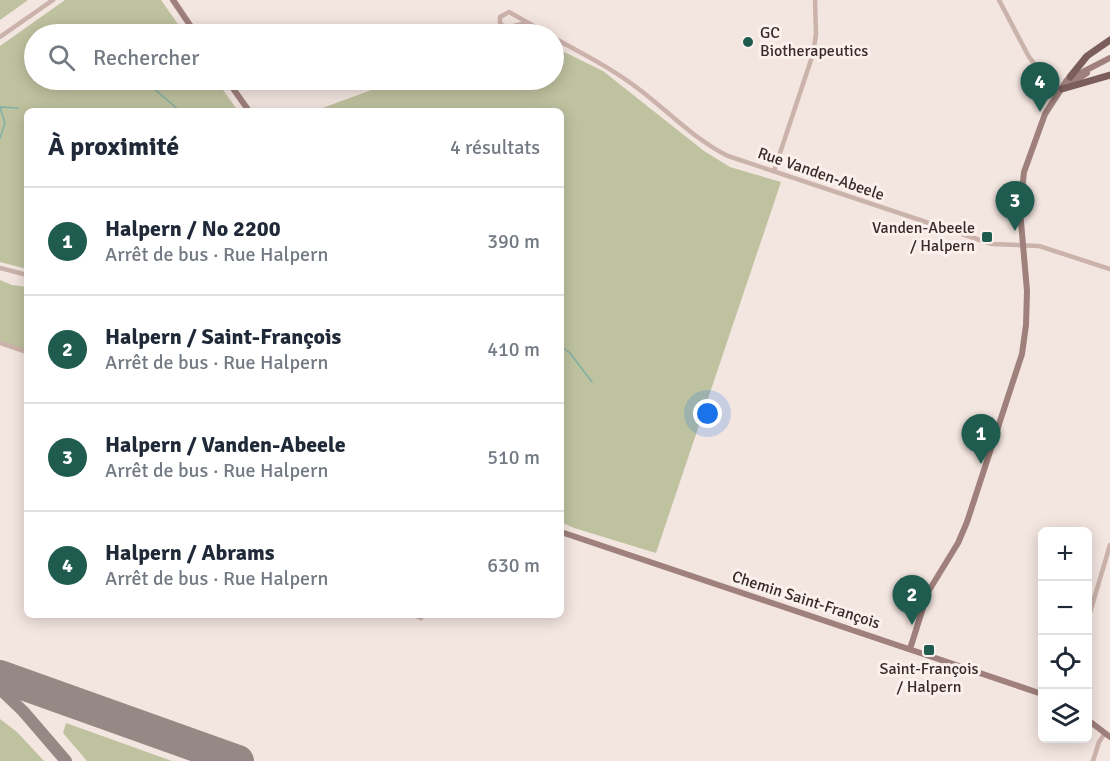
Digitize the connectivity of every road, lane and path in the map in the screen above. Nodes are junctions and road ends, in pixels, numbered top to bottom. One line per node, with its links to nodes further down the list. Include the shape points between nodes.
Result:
1 (53, 0): 9 (street)
2 (173, 0): 6 (street)
3 (815, 0): 18 (street, via 813,54)
4 (999, 0): 15 (street, via 1029,57)
5 (526, 23): 7 (street, via 509,12 504,13); 8 (street)
6 (189, 24)
7 (502, 24)
8 (522, 24)
9 (0, 37)
10 (1110, 40): 14 (main road, via 1087,56)
11 (564, 43): 18 (street, Rue Vanden-Abeele, via 609,68 717,151)
12 (1110, 59): 14 (street); 15 (street)
13 (1110, 75): 15 (main road)
14 (1070, 77): 15 (street)
15 (1062, 89): 19 (street, via 1042,120 1024,172 1020,210)
16 (234, 90): 17 (street)
17 (247, 108)
18 (774, 171): 19 (street, Rue Vanden-Abeele, via 992,244)
19 (1023, 245): 21 (street, Rue Vanden-Abeele, via 1039,246); 28 (street, via 1027,291 1022,354 967,522 928,592)
20 (0, 268): 22 (street)
21 (1110, 269)
22 (24, 274)
23 (0, 343): 24 (street)
24 (24, 351)
25 (564, 533): 28 (street, Chemin Saint-François)
26 (1110, 545): 27 (street)
27 (1092, 606)
28 (910, 649): 29 (street, Chemin Saint-François)
29 (1038, 693)
30 (1092, 723): 31 (street)
31 (1107, 735): 32 (street, via 1099,742)
32 (1093, 761)

